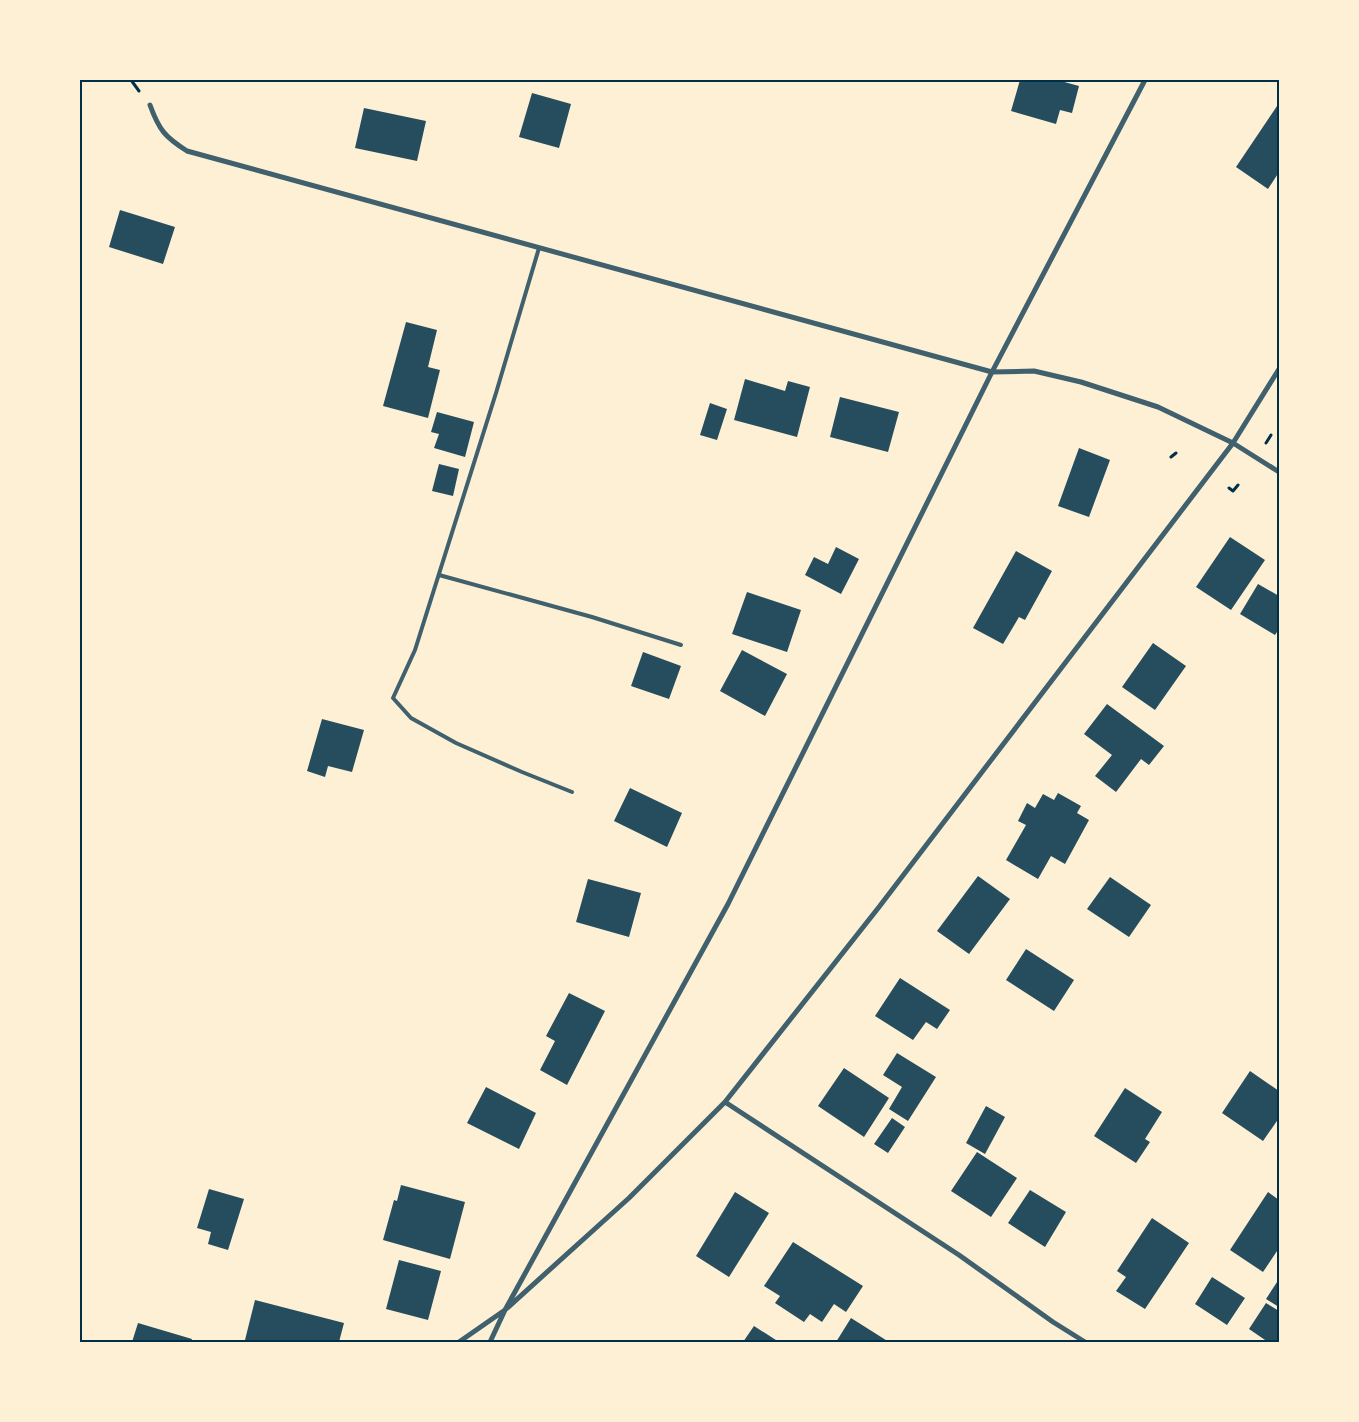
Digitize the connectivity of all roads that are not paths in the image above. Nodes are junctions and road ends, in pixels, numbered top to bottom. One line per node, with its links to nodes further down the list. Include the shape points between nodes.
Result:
1 (1145, 80): 5 (street)
2 (150, 106): 3 (street, via 156,123 168,139 187,151)
3 (539, 248): 5 (street); 8 (lane)
4 (1279, 369): 6 (street)
5 (992, 372): 6 (street, via 1034,371 1081,382 1158,407); 12 (street, via 728,904)
6 (1233, 443): 7 (street); 11 (street, via 879,907)
7 (1279, 472)
8 (439, 575): 9 (lane); 10 (lane, via 416,650 393,698 411,718 456,742)
9 (681, 645)
10 (572, 792)
11 (725, 1102): 12 (street, via 629,1198); 15 (street)
12 (505, 1310): 13 (street); 14 (street)
13 (459, 1342)
14 (490, 1342)
15 (1085, 1342)

